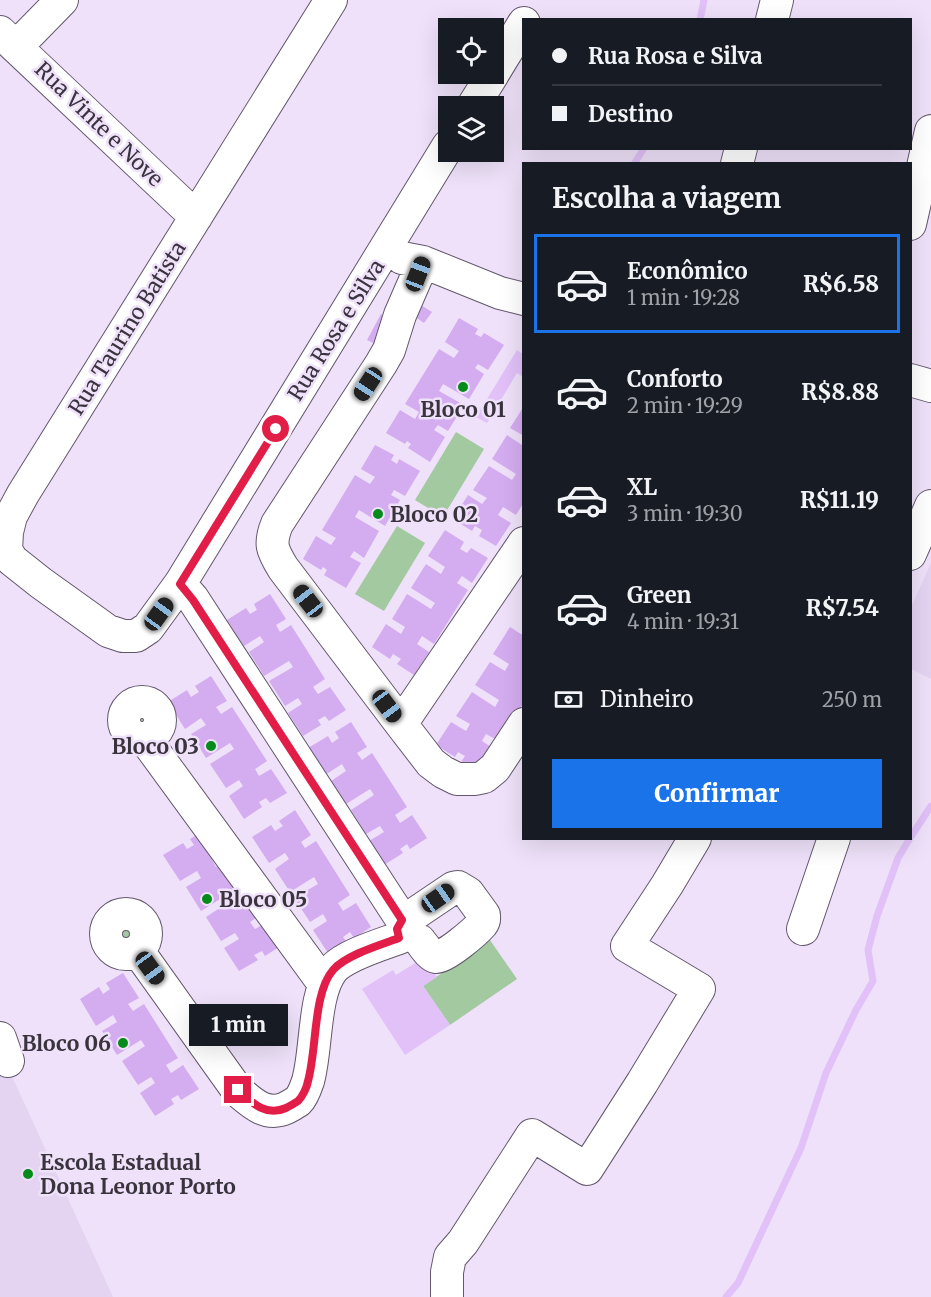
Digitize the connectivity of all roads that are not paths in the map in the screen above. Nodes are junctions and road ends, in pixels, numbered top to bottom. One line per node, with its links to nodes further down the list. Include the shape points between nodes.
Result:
1 (62, 0): 8 (street)
2 (331, 0): 13 (street, Rua Taurino Batista)
3 (537, 0): 5 (street)
4 (777, 0): 6 (street)
5 (527, 18)
6 (772, 18)
7 (522, 26): 9 (street)
8 (9, 39): 13 (street, Rua Vinte e Nove)
9 (504, 55)
10 (931, 131): 12 (street)
11 (438, 162): 14 (street, Rua Rosa e Silva)
12 (912, 215)
13 (196, 217): 23 (street, Rua Taurino Batista, via 23,494 7,532 6,550 12,560)
14 (383, 254): 15 (street); 22 (street, Rua Rosa e Silva)
15 (423, 262): 16 (street); 24 (street, via 381,364 278,524 272,542 283,568)
16 (522, 298)
17 (912, 381): 18 (street)
18 (931, 386)
19 (931, 506): 21 (street)
20 (522, 546): 24 (street)
21 (912, 549)
22 (180, 584): 23 (street, Rua Rosa e Silva, via 148,628 136,636); 31 (street, via 408,929 343,960)
23 (108, 631)
24 (401, 724): 25 (street, via 431,763 457,779 484,777 495,768)
25 (522, 727)
26 (145, 739): 31 (street)
27 (694, 840): 32 (street, via 627,946 699,989 587,1169 532,1135 450,1257)
28 (833, 840): 29 (street)
29 (803, 929)
30 (138, 951): 31 (street, via 238,1090 266,1111 284,1109 299,1100 306,1088)
31 (324, 984)
32 (447, 1297)

